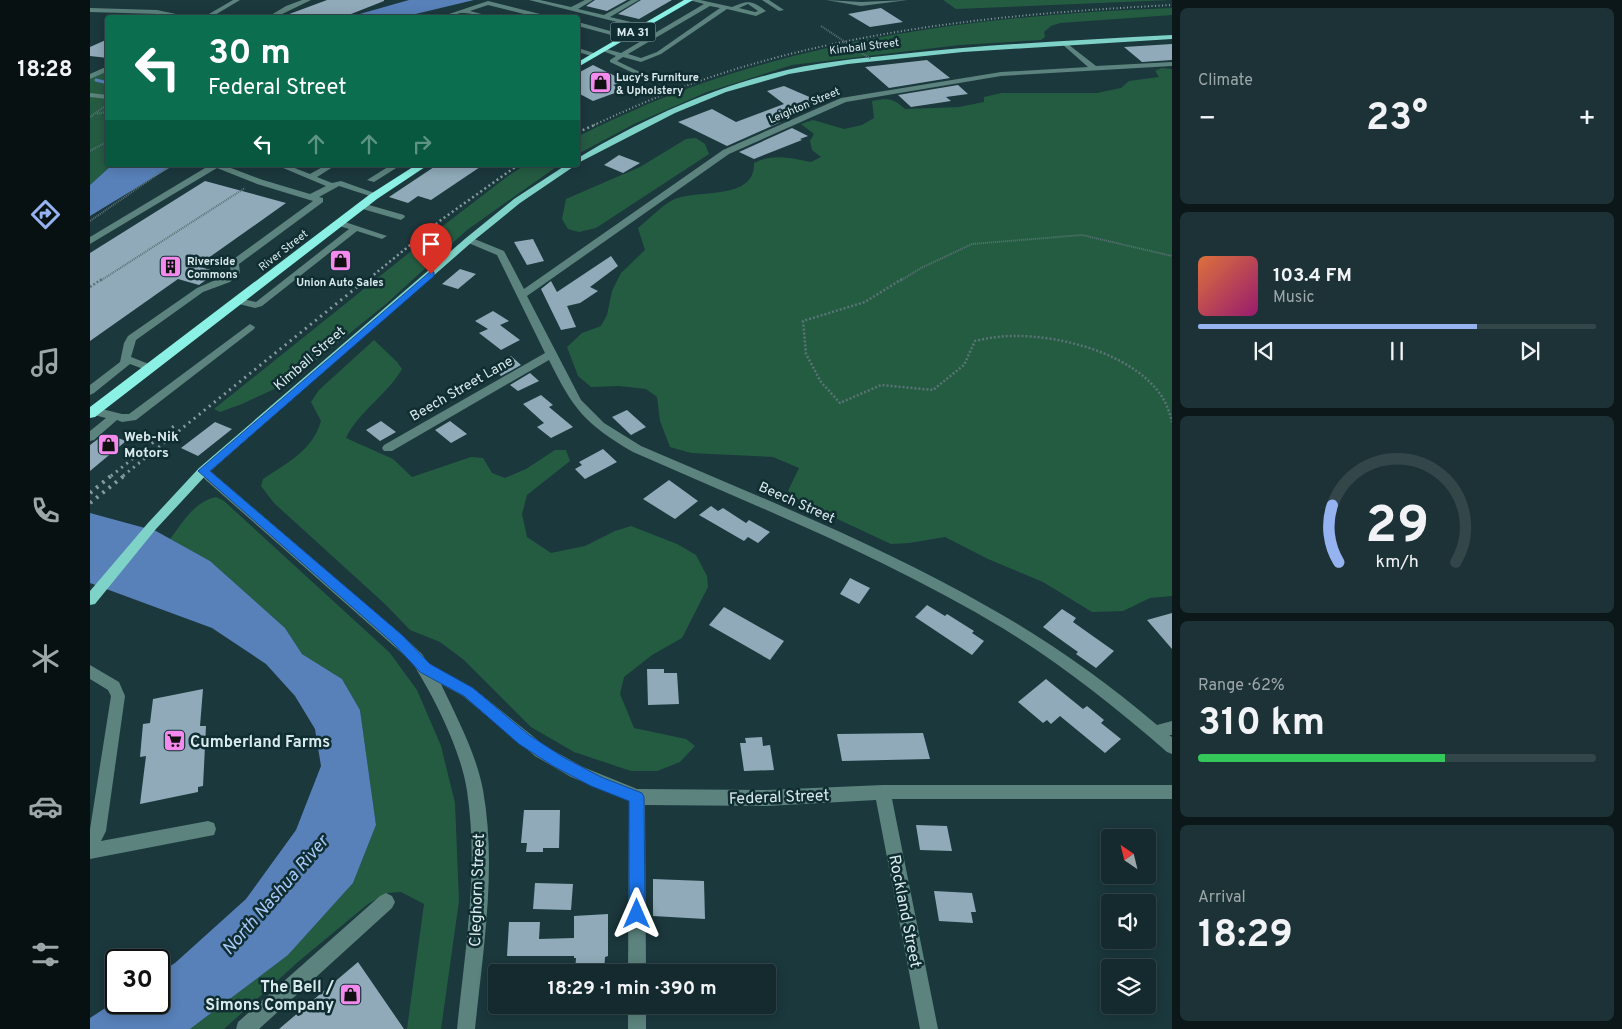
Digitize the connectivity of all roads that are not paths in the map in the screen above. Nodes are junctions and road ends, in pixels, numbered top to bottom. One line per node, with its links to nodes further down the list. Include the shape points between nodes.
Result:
1 (237, 0): 19 (street)
2 (308, 0): 20 (street)
3 (532, 0): 10 (street)
4 (590, 0): 14 (street)
5 (636, 0): 25 (street)
6 (691, 0): 11 (street); 28 (highway, MA 31)
7 (765, 0): 15 (street)
8 (829, 0): 9 (street, via 861,4)
9 (905, 0)
10 (548, 2): 14 (street); 17 (street)
11 (709, 4): 33 (street); 33 (street, via 730,8 656,55 640,60)
12 (90, 10): 18 (street)
13 (462, 10): 16 (street, via 488,3); 21 (street); 22 (street)
14 (572, 10): 25 (street)
15 (781, 10)
16 (520, 11): 17 (street); 23 (street)
17 (528, 12): 24 (street)
18 (174, 15)
19 (210, 15)
20 (274, 15)
21 (448, 15)
22 (482, 15)
23 (513, 15)
24 (539, 15)
25 (605, 18): 26 (street)
26 (630, 23)
27 (580, 25): 28 (street)
28 (626, 37): 32 (highway, MA 31)
29 (1172, 37): 30 (main road, Kimball Street)
30 (1064, 43): 36 (street); 42 (main road, Kimball Street, via 970,48 806,68 747,83 644,125)
31 (580, 50): 32 (street)
32 (599, 52): 33 (street); 34 (highway, MA 31)
33 (623, 56): 39 (street, via 612,61)
34 (580, 64)
35 (1172, 64): 36 (street, Leighton Street)
36 (1094, 68): 68 (street, Leighton Street, via 987,75 839,101 726,152)
37 (105, 70): 38 (street)
38 (90, 77)
39 (646, 77)
40 (92, 95): 41 (street)
41 (105, 97)
42 (580, 160)
43 (213, 167): 61 (street)
44 (221, 167): 54 (street)
45 (287, 167): 50 (street)
46 (328, 167): 50 (street)
47 (394, 167): 51 (street)
48 (420, 167): 53 (highway, River Street)
49 (569, 167): 60 (main road, Kimball Street, via 517,201)
50 (310, 177): 52 (street)
51 (371, 180)
52 (331, 185): 53 (street, via 339,184); 54 (street)
53 (376, 195): 55 (highway, River Street)
54 (312, 196): 72 (street, via 320,200 234,263 234,274 219,285 202,289 132,338)
55 (362, 206): 56 (street); 57 (highway, River Street)
56 (401, 217)
57 (338, 223): 58 (street); 62 (highway, River Street)
58 (356, 228): 59 (street); 63 (street)
59 (382, 236)
60 (469, 240): 68 (street, Beech Street, via 501,252); 79 (main road, Kimball Street)
61 (90, 241)
62 (313, 243): 63 (street); 64 (highway, River Street)
63 (331, 248): 65 (street)
64 (289, 261): 65 (street); 66 (highway, River Street)
65 (307, 266): 67 (street)
66 (258, 285): 67 (street); 69 (highway, River Street)
67 (276, 290): 69 (street, via 258,305)
68 (522, 295): 71 (street, Beech Street)
69 (238, 301): 73 (highway, River Street)
70 (250, 327): 76 (street, via 135,415 126,418)
71 (549, 355): 78 (street, Beech Street Lane); 84 (street, Beech Street, via 581,408 625,442 799,519 964,599 1039,645)
72 (126, 359): 73 (street); 74 (street, via 119,370)
73 (150, 368): 75 (highway, River Street)
74 (90, 391)
75 (91, 413): 76 (street)
76 (115, 416): 77 (street)
77 (90, 437)
78 (388, 448)
79 (203, 471): 80 (main road, Kimball Street); 81 (street, Cleghorn Street, via 397,639)
80 (93, 597)
81 (425, 668): 88 (street, Federal Street, via 468,692 524,740 558,762); 96 (street, Cleghorn Street, via 470,766 478,813 480,896)
82 (92, 676): 90 (street, via 114,686 118,696 98,831)
83 (1172, 728): 84 (street)
84 (1155, 732): 85 (street, Beech Street)
85 (1172, 747)
86 (883, 792): 87 (street, Federal Street); 88 (street, Federal Street, via 767,798); 98 (street, Rockland Street)
87 (1172, 792)
88 (637, 797): 93 (street)
89 (208, 830): 91 (street)
90 (90, 845)
91 (90, 851)
92 (386, 902): 95 (street)
93 (637, 964)
94 (637, 1014): 97 (street)
95 (245, 1029)
96 (466, 1029)
97 (637, 1029)
98 (929, 1029)

